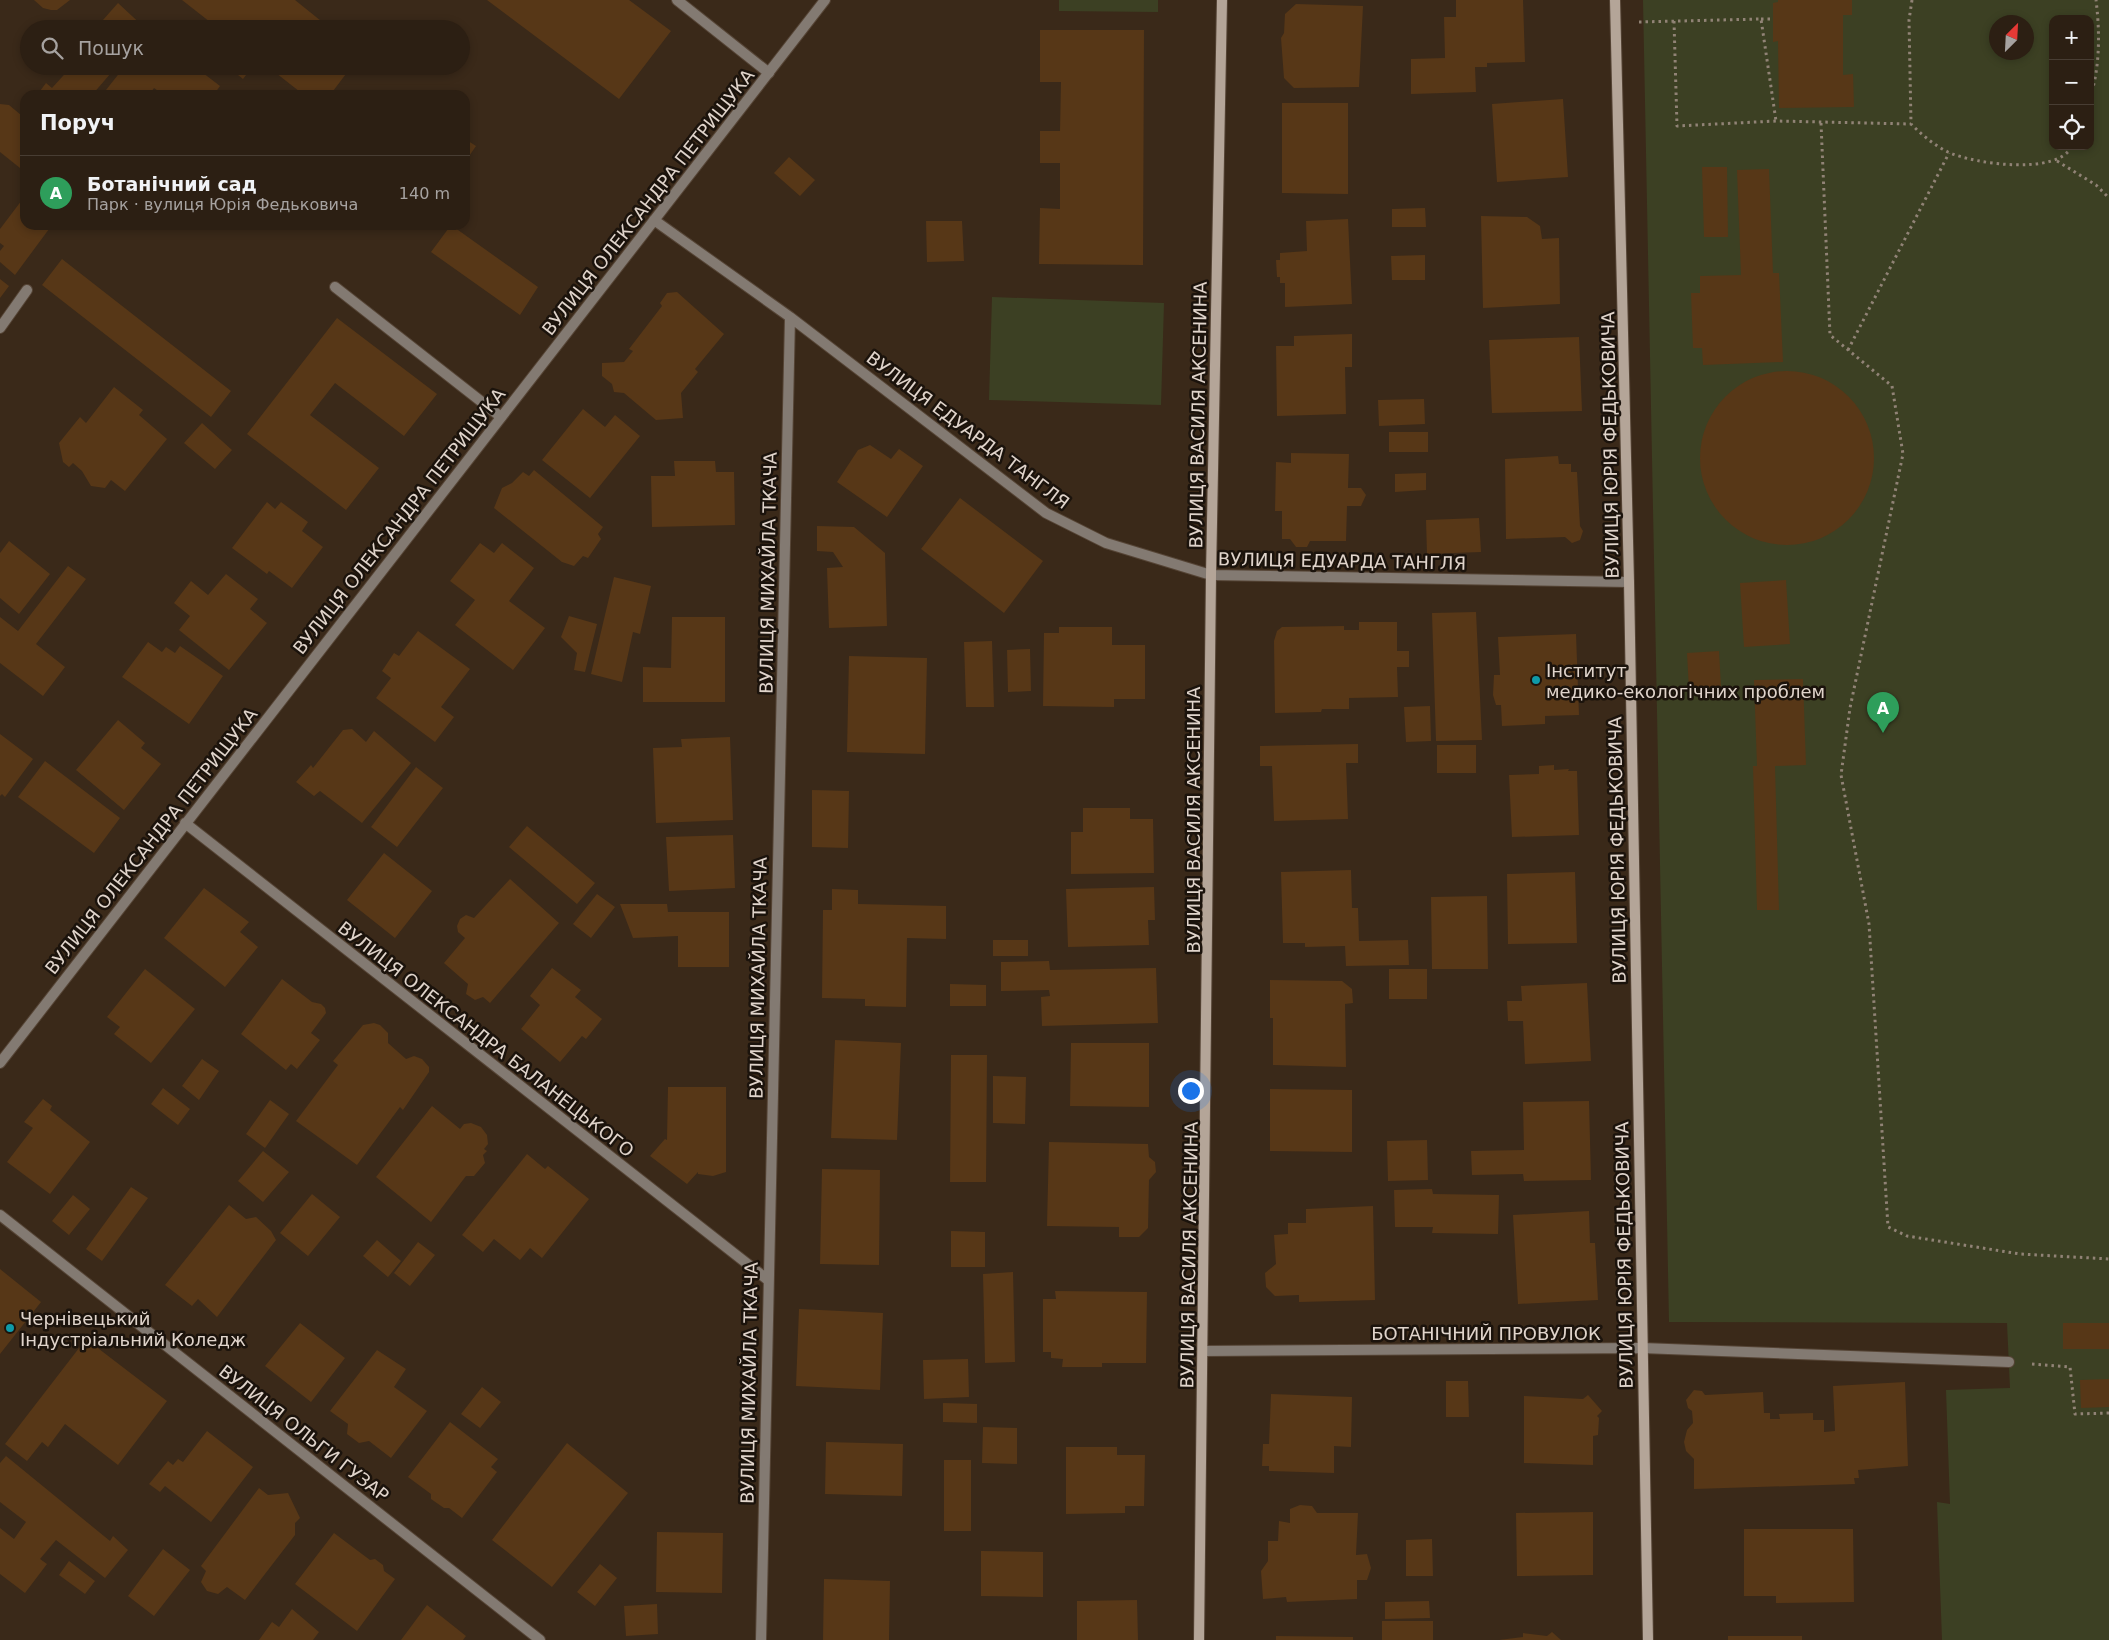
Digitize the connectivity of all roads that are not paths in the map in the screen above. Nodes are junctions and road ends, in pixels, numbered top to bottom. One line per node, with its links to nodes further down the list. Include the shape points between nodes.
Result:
1 (677, 0): 5 (street)
2 (825, 0): 5 (street, ВУЛИЦЯ ОЛЕКСАНДРА ПЕТРИЩУКА)
3 (1222, 0): 12 (street, ВУЛИЦЯ ВАСИЛЯ АКСЕНИНА)
4 (1615, 0): 13 (street, ВУЛИЦЯ ЮРІЯ ФЕДЬКОВИЧА)
5 (769, 73): 6 (street, ВУЛИЦЯ ОЛЕКСАНДРА ПЕТРИЩУКА)
6 (654, 220): 9 (street, ВУЛИЦЯ ЕДУАРДА ТАНГЛЯ); 11 (street, ВУЛИЦЯ ОЛЕКСАНДРА ПЕТРИЩУКА)
7 (334, 287): 11 (street)
8 (27, 290): 10 (street)
9 (790, 317): 12 (street, ВУЛИЦЯ ЕДУАРДА ТАНГЛЯ, via 1046,513 1106,543); 17 (street, ВУЛИЦЯ МИХАЙЛА ТКАЧА)
10 (0, 328)
11 (501, 417): 14 (street, ВУЛИЦЯ ОЛЕКСАНДРА ПЕТРИЩУКА)
12 (1211, 575): 13 (street, ВУЛИЦЯ ЕДУАРДА ТАНГЛЯ); 19 (street, ВУЛИЦЯ ВАСИЛЯ АКСЕНИНА)
13 (1629, 582): 18 (street, ВУЛИЦЯ ЮРІЯ ФЕДЬКОВИЧА)
14 (185, 823): 15 (street, ВУЛИЦЯ ОЛЕКСАНДРА ПЕТРИЩУКА); 17 (street, ВУЛИЦЯ ОЛЕКСАНДРА БАЛАНЕЦЬКОГО)
15 (0, 1063)
16 (0, 1215): 21 (street, ВУЛИЦЯ ОЛЬГИ ГУЗАР)
17 (768, 1280): 22 (street, ВУЛИЦЯ МИХАЙЛА ТКАЧА)
18 (1642, 1348): 19 (street, БОТАНІЧНИЙ ПРОВУЛОК); 20 (street, БОТАНІЧНИЙ ПРОВУЛОК); 24 (street, ВУЛИЦЯ ЮРІЯ ФЕДЬКОВИЧА)
19 (1204, 1351): 23 (street, ВУЛИЦЯ ВАСИЛЯ АКСЕНИНА)
20 (2009, 1362)
21 (540, 1640)
22 (761, 1640)
23 (1199, 1640)
24 (1648, 1640)

